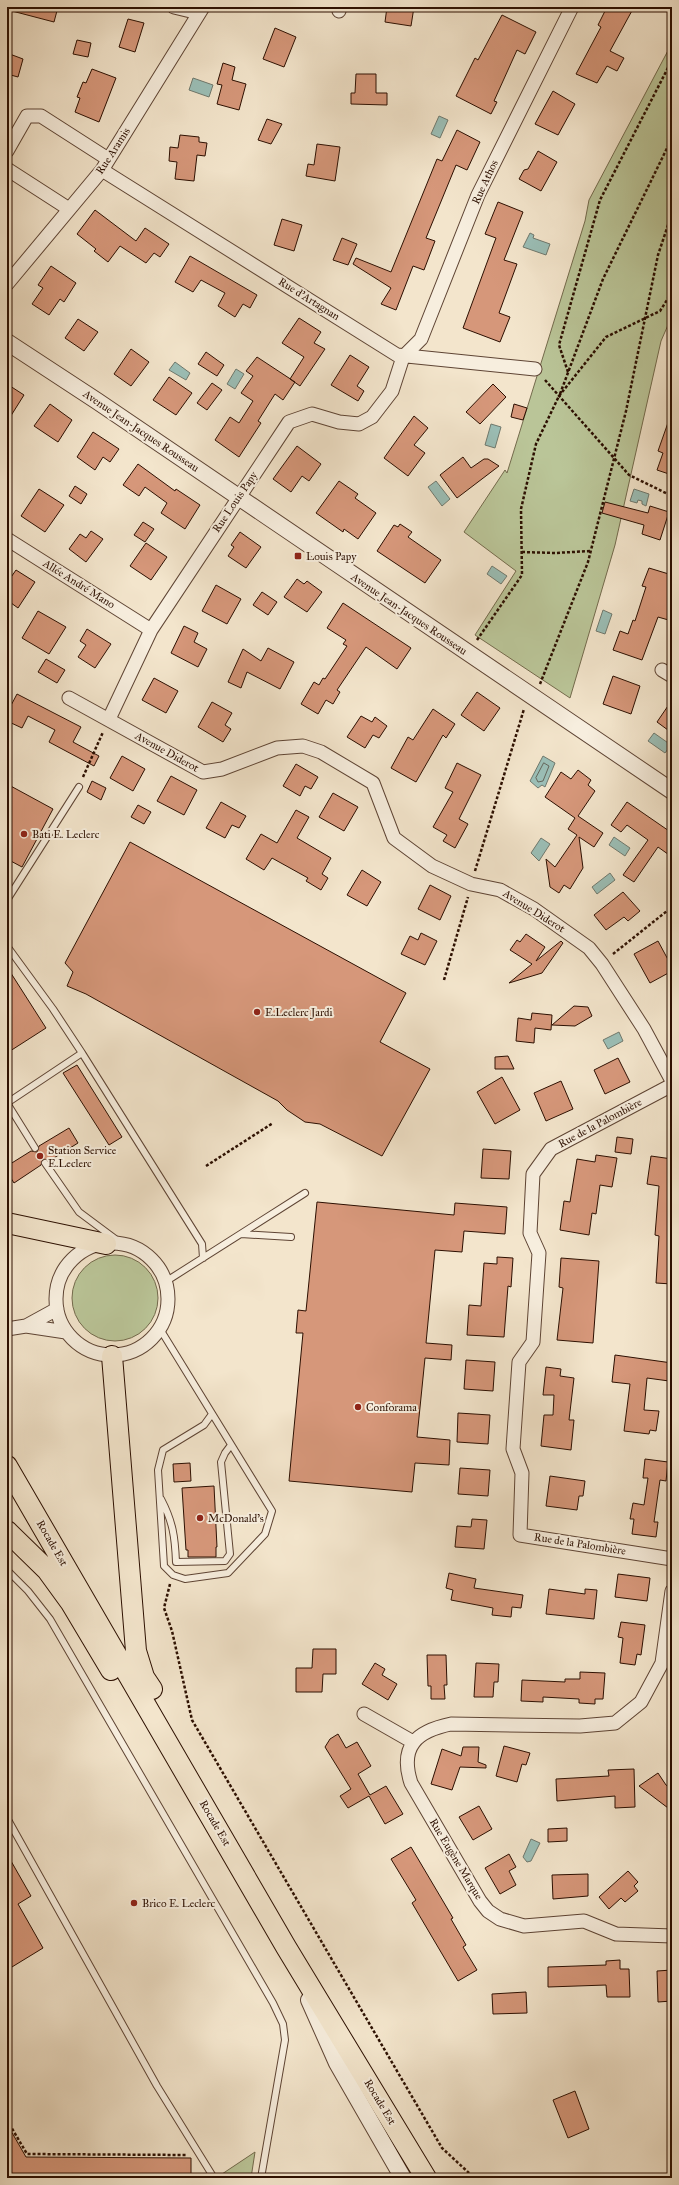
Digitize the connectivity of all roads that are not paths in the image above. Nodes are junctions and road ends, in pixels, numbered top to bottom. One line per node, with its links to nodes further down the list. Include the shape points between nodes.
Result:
1 (174, 7): 3 (street)
2 (572, 7): 10 (street, Rue Athos, via 478,195 420,339)
3 (201, 10): 5 (street, Rue Aramis)
4 (7, 151): 5 (street, Rue d'Artagnan, via 27,116 41,116)
5 (105, 165): 7 (street, Rue Aramis); 10 (street, Rue d'Artagnan)
6 (7, 169): 7 (street)
7 (69, 209): 8 (street, Rue Aramis)
8 (7, 284)
9 (7, 342): 12 (street, Avenue Jean-Jacques Rousseau)
10 (403, 357): 11 (street, Rue d'Artagnan); 12 (street, Rue Louis Papy, via 392,391 372,417 359,424 339,422 312,414 289,422)
11 (535, 369)
12 (237, 498): 14 (street, Rue Louis Papy); 18 (street, Avenue Jean-Jacques Rousseau)
13 (7, 539): 14 (street, Allée André Mano)
14 (151, 630): 16 (street, Rue Louis Papy)
15 (69, 698): 16 (street)
16 (109, 719): 22 (street, Avenue Diderot, via 203,772 222,769 276,748 303,746 321,752 373,783 394,838 432,866 471,884 500,890 534,909 589,948 644,1029)
17 (79, 788): 19 (lane)
18 (672, 791)
19 (7, 900)
20 (7, 946): 21 (lane)
21 (82, 1053): 24 (lane); 32 (lane, via 202,1244)
22 (672, 1081)
23 (672, 1086): 45 (street, Rue de la Palombière, via 551,1149 533,1174 530,1233 539,1253 539,1260 533,1342 519,1362 513,1450 522,1473 520,1535)
24 (7, 1103): 25 (lane)
25 (35, 1148)
26 (45, 1163): 31 (lane, via 79,1212)
27 (305, 1193): 29 (lane)
28 (7, 1223): 31 (main road)
29 (241, 1234): 30 (lane); 32 (lane)
30 (291, 1237)
31 (114, 1244): 33 (street, via 136,1249 148,1257 158,1268); 34 (street, via 92,1247 68,1265 60,1279 56,1294)
32 (203, 1258): 33 (lane)
33 (165, 1282): 37 (street, via 167,1306)
34 (57, 1309): 35 (street); 38 (street)
35 (26, 1326): 36 (street); 38 (street)
36 (7, 1329)
37 (160, 1329): 39 (street, via 147,1343 131,1352); 40 (lane)
38 (66, 1332): 39 (street, via 86,1349)
39 (112, 1356): 52 (main road, via 128,1568 139,1664 144,1677 249,1858)
40 (212, 1414): 41 (lane); 43 (lane, via 204,1425 162,1450 158,1470)
41 (231, 1445): 43 (lane, via 221,1462 230,1554 225,1561 176,1562 171,1519); 43 (lane, via 272,1511 266,1534 228,1573 185,1580 173,1575 164,1566)
42 (7, 1466): 50 (main road, Rocade Est)
43 (160, 1496)
44 (7, 1532): 50 (main road, via 51,1576 71,1603 151,1732)
45 (672, 1559)
46 (7, 1570): 56 (lane, via 50,1619 283,2024 285,2040)
47 (672, 1591): 49 (street, via 662,1663 641,1702 615,1723 580,1726 451,1724 432,1728)
48 (364, 1714): 49 (street)
49 (414, 1742): 53 (street, Rue Eugène Marque, via 407,1762 411,1783 488,1911 500,1920 524,1926 584,1921 616,1934)
50 (183, 1767): 52 (main road, Rocade Est)
51 (7, 1818): 55 (lane, via 157,2086)
52 (274, 1922): 54 (main road, Rocade Est)
53 (672, 1936)
54 (286, 1947): 57 (street, via 337,2063); 58 (main road, Rocade Est)
55 (214, 2178)
56 (261, 2178)
57 (403, 2178)
58 (426, 2178)

